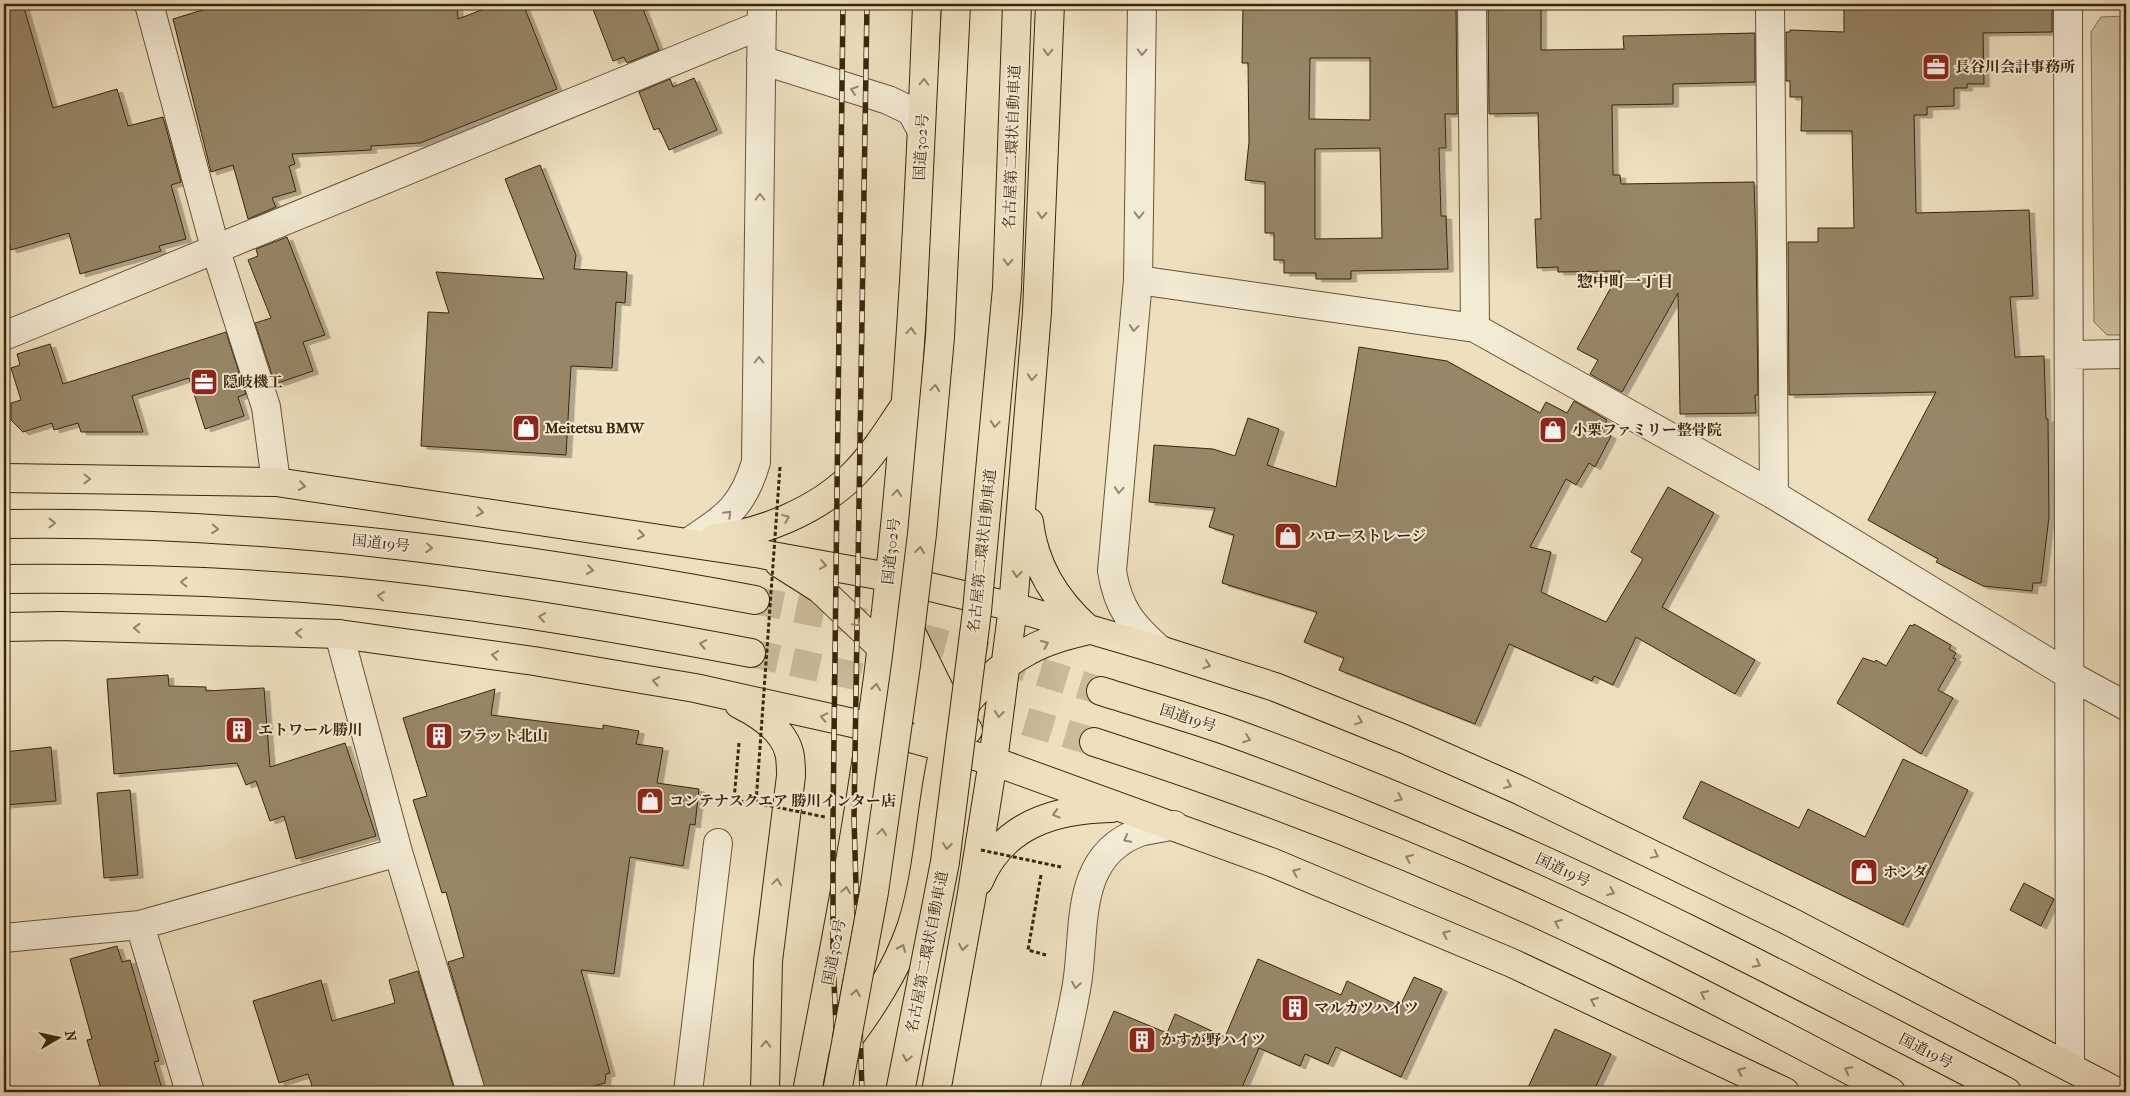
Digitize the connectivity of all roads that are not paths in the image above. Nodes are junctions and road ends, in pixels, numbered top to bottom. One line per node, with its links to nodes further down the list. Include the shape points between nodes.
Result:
1 (150, 4): 13 (street)
2 (927, 4): 12 (highway, 国道302号, one-way to 2)
3 (956, 4): 61 (highway, one-way to 3, bridge, via 874,892 922,534 940,337)
4 (1017, 4): 62 (highway, 名古屋第二環状自動車道, one-way to 62, bridge, via 1007,288 977,611 945,862)
5 (1050, 4): 22 (highway, one-way to 22, via 1037,312)
6 (1142, 4): 14 (street, one-way to 14)
7 (1472, 4): 15 (street)
8 (1770, 4): 23 (street)
9 (2068, 4): 18 (street)
10 (762, 14): 11 (street); 13 (street)
11 (761, 60): 12 (street, one-way to 11, via 911,111 888,100); 25 (street, one-way to 11, via 726,517 740,501 750,484 756,462)
12 (922, 131): 19 (highway, 国道302号, one-way to 12)
13 (216, 251): 16 (street); 21 (street, via 266,407)
14 (1138, 280): 15 (street); 35 (street, one-way to 35, via 1112,571 1122,610)
15 (1475, 328): 23 (street)
16 (4, 336)
17 (2126, 354): 18 (street)
18 (2070, 355): 38 (street)
19 (906, 405): 25 (highway, one-way to 19, via 734,537 769,526 798,514 825,497 853,476); 27 (highway, 国道302号, one-way to 19)
20 (4, 478): 21 (highway, one-way to 21)
21 (276, 482): 25 (highway, one-way to 25)
22 (1025, 483): 30 (highway, one-way to 30); 32 (highway, via 1035,552 1045,575 1071,614)
23 (1774, 495): 38 (street)
24 (4, 524): 29 (highway, 国道19号, one-way to 29, via 187,527 313,536 450,550 612,573)
25 (689, 542): 26 (highway)
26 (761, 554): 27 (highway, one-way to 27); 34 (highway, one-way to 34, via 793,570 820,589)
27 (889, 577): 30 (highway); 34 (highway, 国道302号); 41 (highway)
28 (4, 579): 36 (highway, one-way to 28, via 608,626 339,591 195,582)
29 (755, 600)
30 (1014, 607): 32 (highway); 37 (highway); 41 (highway, via 991,641 965,670)
31 (4, 627): 33 (highway, one-way to 31)
32 (1089, 630): 35 (highway); 37 (highway, one-way to 32, via 1028,651)
33 (339, 634): 40 (highway, one-way to 33, via 534,660); 51 (street)
34 (881, 647): 41 (highway); 44 (highway, 国道302号, one-way to 34)
35 (1160, 650): 55 (highway, one-way to 55, via 1275,688 1404,739 1517,789 1781,917)
36 (750, 653)
37 (1005, 667): 43 (highway); 47 (highway, one-way to 47)
38 (2071, 676): 42 (street); 55 (street)
39 (1101, 690): 67 (highway, 国道19号, one-way to 67, via 1225,730 1485,834 1619,895)
40 (721, 694): 44 (highway, one-way to 40); 59 (highway, one-way to 40, via 768,961 791,776 789,752 778,732 758,714)
41 (930, 698): 43 (highway); 44 (highway); 46 (highway)
42 (2126, 706)
43 (957, 716): 46 (highway); 47 (highway)
44 (871, 728): 46 (highway); 60 (highway, 国道302号, one-way to 44, via 843,908)
45 (1094, 742): 66 (highway, one-way to 45, via 1614,949 1472,884 1208,779)
46 (944, 748): 47 (highway); 52 (highway, via 968,844); 60 (highway, one-way to 46, via 868,1013 910,928 924,877)
47 (993, 761): 48 (highway); 52 (highway)
48 (1122, 808): 49 (highway); 52 (highway, one-way to 52, via 1080,808 1027,825 1004,842 986,864)
49 (1174, 826): 64 (street, one-way to 64, via 1140,832 1117,845 1099,864 1088,887 1081,919 1077,982); 65 (highway, one-way to 49, via 1503,959 1271,862)
50 (718, 843): 58 (street)
51 (398, 852): 53 (street); 57 (street)
52 (971, 899): 63 (highway, one-way to 63)
53 (140, 925): 54 (street); 56 (street)
54 (4, 938)
55 (2070, 1067): 68 (highway)
56 (190, 1092)
57 (471, 1092)
58 (688, 1092)
59 (765, 1092)
60 (808, 1092)
61 (837, 1092)
62 (900, 1092)
63 (936, 1092)
64 (1054, 1092)
65 (1785, 1092)
66 (1891, 1092)
67 (2006, 1092)
68 (2117, 1092)

